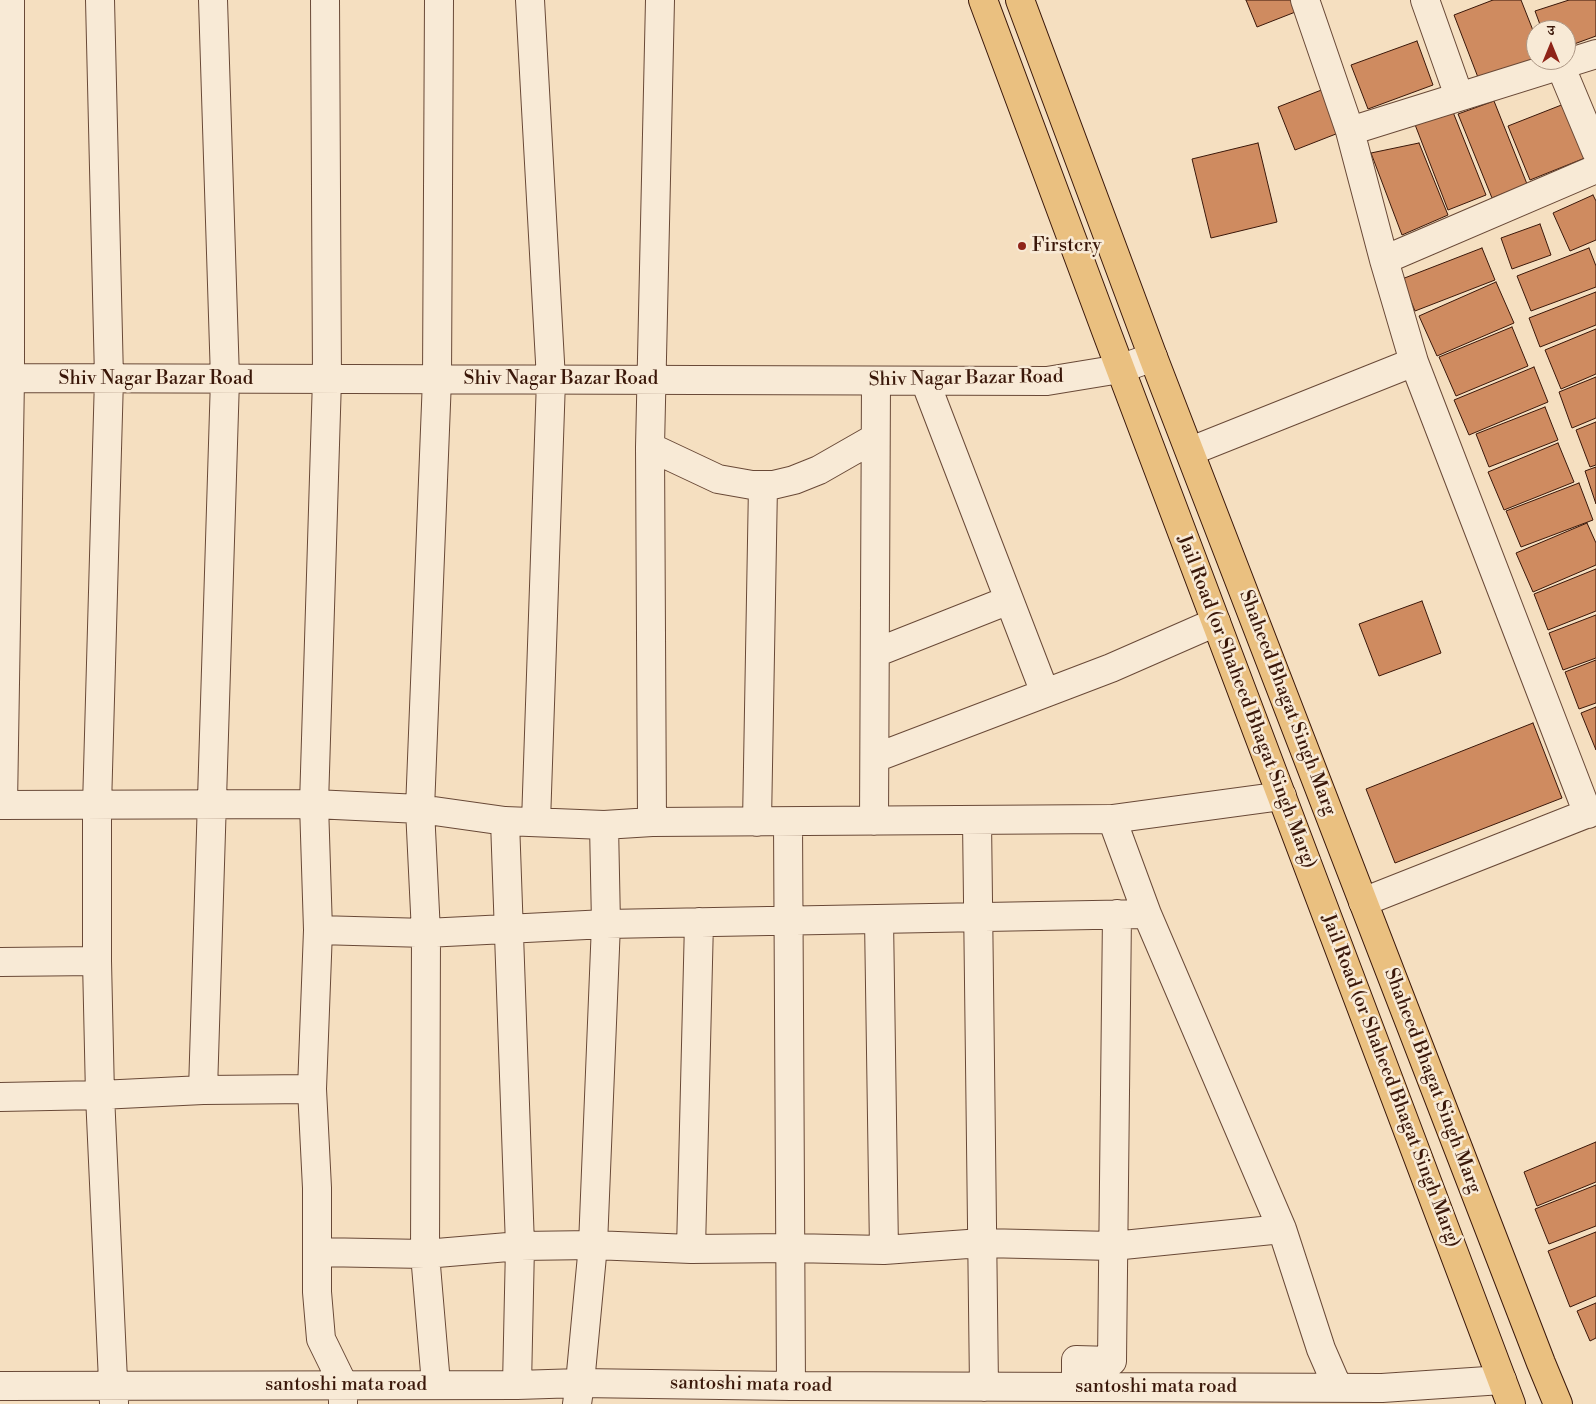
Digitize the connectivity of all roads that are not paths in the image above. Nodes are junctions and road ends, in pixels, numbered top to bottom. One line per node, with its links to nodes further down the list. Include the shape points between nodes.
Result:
1 (10, 0): 24 (street)
2 (100, 0): 25 (street)
3 (213, 0): 26 (street)
4 (325, 0): 27 (street)
5 (439, 0): 28 (street)
6 (530, 0): 30 (street)
7 (660, 0): 29 (street)
8 (983, 0): 23 (main road, Jail Road (or Shaheed Bhagat Singh Marg))
9 (1020, 0): 21 (main road, Shaheed Bhagat Singh Marg)
10 (1305, 0): 17 (street)
11 (1426, 0): 16 (street)
12 (1596, 54): 13 (street)
13 (1576, 60)
14 (1544, 70): 16 (street)
15 (1562, 70): 18 (street)
16 (1459, 96): 17 (street)
17 (1350, 131): 20 (street)
18 (1596, 151)
19 (1596, 169): 20 (street)
20 (1384, 260): 22 (street)
21 (1153, 357): 23 (street, Shiv Nagar Bazar Road); 35 (main road, Shaheed Bhagat Singh Marg)
22 (1414, 362): 35 (street); 48 (street)
23 (1120, 369): 32 (street, Shiv Nagar Bazar Road, via 1047,381); 38 (main road, Jail Road (or Shaheed Bhagat Singh Marg))
24 (5, 378): 25 (street, Shiv Nagar Bazar Road); 44 (street)
25 (109, 378): 26 (street, Shiv Nagar Bazar Road); 45 (street)
26 (225, 379): 27 (street, Shiv Nagar Bazar Road); 46 (street)
27 (327, 379): 28 (street, Shiv Nagar Bazar Road); 43 (street)
28 (437, 379): 30 (street, Shiv Nagar Bazar Road); 47 (street)
29 (653, 379): 30 (street, Shiv Nagar Bazar Road); 31 (street, Shiv Nagar Bazar Road); 34 (street)
30 (551, 380): 53 (street)
31 (876, 381): 32 (street, Shiv Nagar Bazar Road); 33 (street)
32 (925, 381): 37 (street)
33 (875, 438): 36 (street, via 819,470 794,480); 39 (street)
34 (650, 447): 36 (street, via 718,479); 54 (street)
35 (1190, 452): 58 (main road, Shaheed Bhagat Singh Marg)
36 (763, 485): 55 (street)
37 (1009, 600): 39 (street); 40 (street)
38 (1216, 622): 40 (street, via 1112,668); 42 (main road, Jail Road (or Shaheed Bhagat Singh Marg))
39 (875, 653): 41 (street)
40 (1045, 693): 41 (street)
41 (875, 758): 52 (street)
42 (1282, 796): 49 (street); 92 (main road, Jail Road (or Shaheed Bhagat Singh Marg))
43 (314, 804): 46 (street); 47 (street); 67 (street)
44 (1, 806): 45 (street)
45 (97, 806): 46 (street); 69 (street)
46 (211, 806): 72 (street)
47 (420, 809): 51 (street); 68 (street)
48 (1592, 812): 58 (street)
49 (1112, 819): 50 (street); 60 (street)
50 (977, 820): 52 (street); 61 (street)
51 (505, 821): 53 (street); 66 (street)
52 (874, 821): 56 (street)
53 (536, 822): 57 (street)
54 (652, 822): 55 (street); 57 (street)
55 (757, 822): 56 (street)
56 (788, 822): 63 (street)
57 (604, 825): 65 (street)
58 (1363, 902): 100 (main road, Shaheed Bhagat Singh Marg)
59 (1117, 914): 60 (street); 61 (street); 79 (street)
60 (1147, 914): 75 (street)
61 (977, 918): 62 (street); 76 (street)
62 (879, 919): 63 (street); 82 (street)
63 (790, 921): 64 (street); 81 (street)
64 (699, 922): 65 (street); 80 (street)
65 (606, 924): 66 (street); 78 (street)
66 (509, 929): 68 (street); 77 (street)
67 (318, 930): 68 (street); 71 (street)
68 (426, 933): 84 (street)
69 (97, 961): 70 (street); 73 (street)
70 (0, 962)
71 (312, 1089): 72 (street); 83 (street, via 318,1188)
72 (203, 1090): 73 (street)
73 (100, 1095): 74 (street); 97 (street)
74 (0, 1097)
75 (1282, 1229): 79 (street); 91 (street, via 1321,1349)
76 (982, 1243): 79 (street); 82 (street); 89 (street)
77 (520, 1246): 78 (street); 84 (street); 86 (street)
78 (593, 1246): 80 (street); 95 (street)
79 (1113, 1246): 90 (street, via 1112,1361 1076,1360)
80 (691, 1248): 81 (street)
81 (790, 1248): 82 (street); 88 (street)
82 (884, 1250)
83 (317, 1252): 84 (street); 93 (street, via 321,1339)
84 (425, 1254): 85 (street)
85 (436, 1384): 93 (street, santoshi mata road); 94 (street, santoshi mata road)
86 (516, 1385): 94 (street, santoshi mata road); 95 (street, santoshi mata road)
87 (0, 1386): 96 (street, santoshi mata road)
88 (791, 1386): 89 (street, santoshi mata road); 95 (street, santoshi mata road)
89 (984, 1386): 90 (street, santoshi mata road)
90 (1076, 1387): 99 (street, santoshi mata road)
91 (1338, 1388): 92 (street, santoshi mata road); 99 (street, santoshi mata road)
92 (1507, 1392)
93 (343, 1394): 98 (street, santoshi mata road)
94 (480, 1394)
95 (579, 1394)
96 (60, 1395): 97 (street, santoshi mata road)
97 (114, 1395): 98 (street, santoshi mata road)
98 (211, 1395)
99 (1203, 1396)
100 (1558, 1404)

